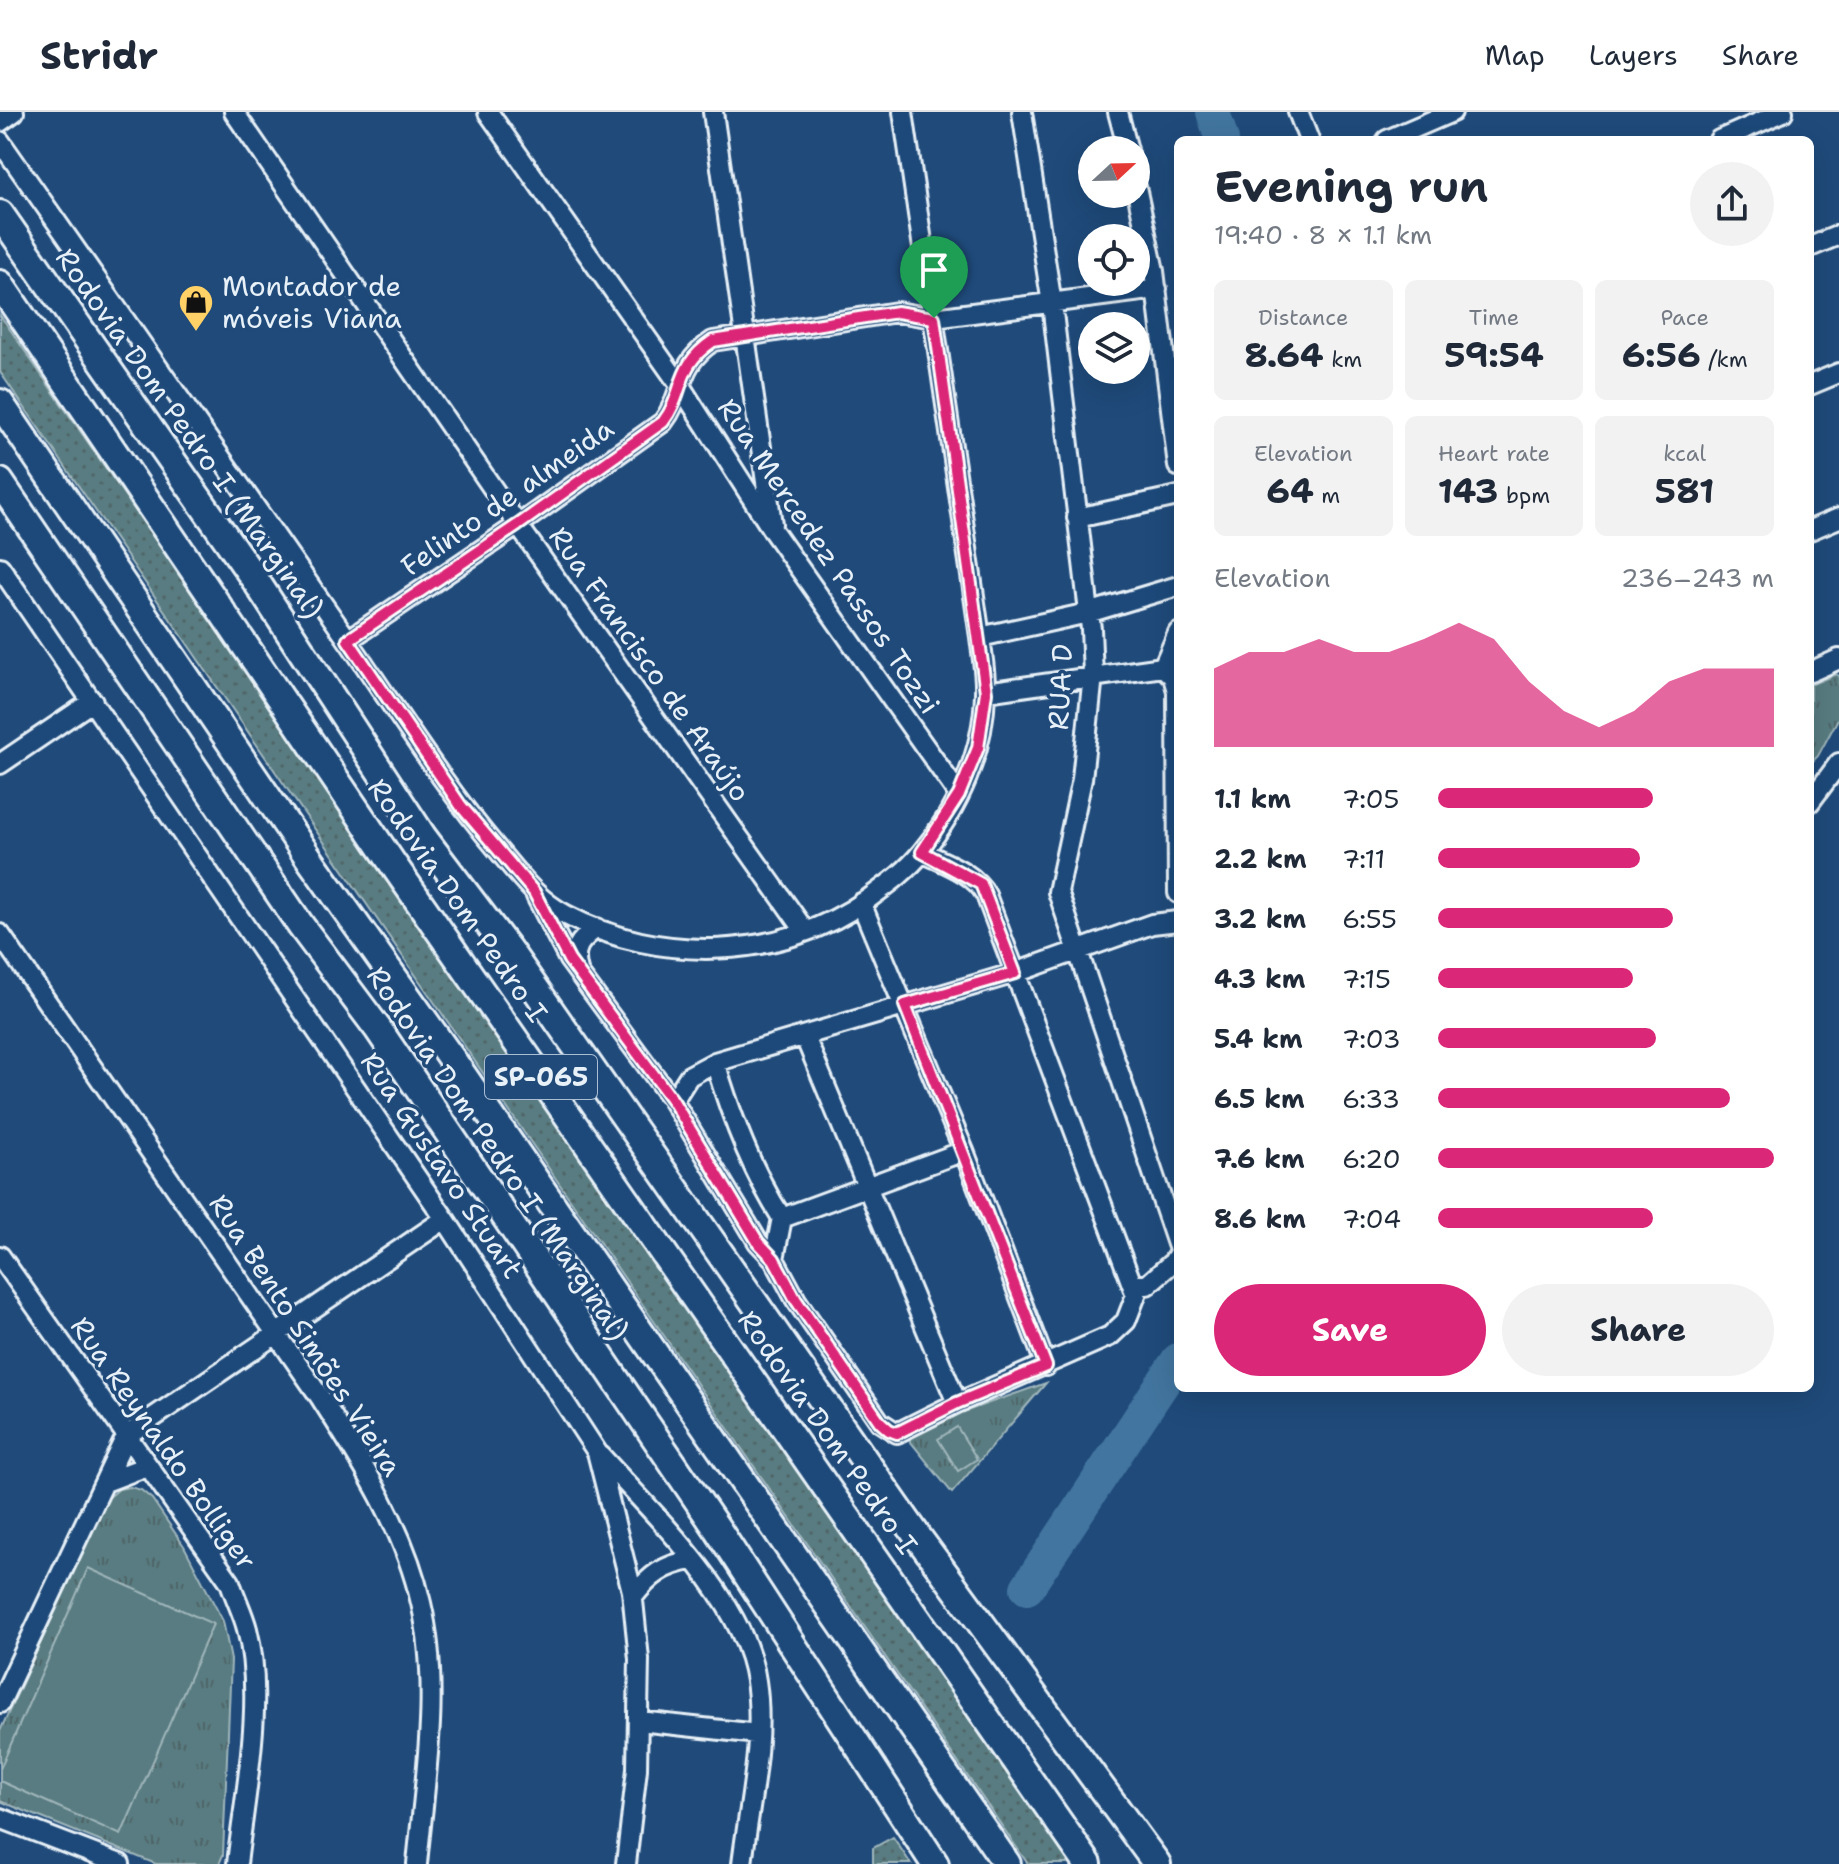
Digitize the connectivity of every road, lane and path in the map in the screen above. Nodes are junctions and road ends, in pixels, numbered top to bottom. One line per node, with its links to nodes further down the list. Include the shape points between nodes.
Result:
1 (14, 112): 12 (street)
2 (234, 112): 37 (street, Rua Francisco de Araújo)
3 (488, 112): 18 (street, Rua Mercedez Passos Tozzi)
4 (505, 112): 18 (street)
5 (713, 112): 27 (street)
6 (903, 112): 26 (street)
7 (1022, 112): 25 (street, RUA D)
8 (1118, 112): 13 (street)
9 (1298, 112): 14 (street)
10 (1452, 112): 15 (street)
11 (1783, 112): 16 (street)
12 (0, 122)
13 (1124, 136)
14 (1307, 136)
15 (1396, 136)
16 (1728, 136)
17 (0, 141): 44 (street)
18 (509, 143): 30 (street, Rua Mercedez Passos Tozzi)
19 (1140, 208): 24 (street)
20 (0, 214): 101 (highway, Rodovia Dom Pedro I (Marginal) / SP-065, via 256,581 423,837 507,948 918,1537)
21 (1839, 235): 22 (street)
22 (1814, 245)
23 (0, 284): 100 (highway, Rodovia Dom Pedro I / SP-065, via 397,870)
24 (1157, 289): 25 (street, Felinto de almeida); 32 (street)
25 (1052, 304): 26 (street, Felinto de almeida); 35 (street, RUA D)
26 (934, 318): 27 (street, Felinto de almeida, via 897,312); 43 (street)
27 (746, 335): 30 (street, Felinto de almeida, via 703,348 686,366); 39 (street)
28 (1839, 373): 29 (street)
29 (1814, 383)
30 (679, 384): 37 (street, Felinto de almeida, via 663,422); 39 (street, Rua Mercedez Passos Tozzi)
31 (0, 403): 99 (highway, SP-065)
32 (1174, 432)
33 (0, 482): 98 (highway, Rodovia Dom Pedro I (Marginal), via 718,1530)
34 (1174, 497): 35 (street)
35 (1077, 518): 42 (street, RUA D)
36 (1839, 518): 38 (street)
37 (518, 525): 44 (street, Felinto de almeida); 62 (street, Rua Francisco de Araújo)
38 (1814, 528)
39 (773, 531): 55 (street, Rua Mercedez Passos Tozzi)
40 (0, 567): 52 (street, Rua Gustavo Stuart)
41 (1174, 587): 42 (street)
42 (1088, 613): 43 (street); 49 (street, RUA D)
43 (980, 637): 51 (street)
44 (348, 640): 58 (street, via 461,806)
45 (1174, 642): 47 (street)
46 (1839, 659): 48 (street)
47 (1163, 667): 49 (street); 50 (street)
48 (1814, 670)
49 (1093, 675): 51 (street); 64 (street, RUA D, via 1082,779 1058,892)
50 (1174, 680)
51 (986, 692): 55 (street, via 978,748)
52 (93, 701): 54 (street); 74 (street, Rua Gustavo Stuart)
53 (1839, 763): 56 (street)
54 (0, 764)
55 (959, 795): 57 (street)
56 (1814, 797)
57 (922, 852): 59 (street); 66 (street, via 981,884)
58 (534, 892): 61 (street); 65 (street)
59 (861, 903): 62 (street); 67 (street)
60 (1174, 921): 64 (street)
61 (597, 928): 62 (street, via 688,949 755,946); 65 (street, via 575,950)
62 (805, 931)
63 (0, 934): 80 (street, Rua Bento Simões Vieira)
64 (1076, 950): 66 (street); 75 (street, RUA D)
65 (579, 973): 70 (street)
66 (1015, 973): 67 (street); 79 (street)
67 (905, 1005): 68 (street); 71 (street)
68 (805, 1037): 69 (street); 72 (street)
69 (715, 1062): 70 (street, via 689,1076); 73 (street, via 732,1117)
70 (673, 1101): 76 (street, via 758,1242)
71 (964, 1151): 72 (street); 81 (street)
72 (869, 1187): 73 (street); 82 (street)
73 (782, 1218): 76 (street)
74 (445, 1219): 80 (street); 84 (street, Rua Gustavo Stuart)
75 (1174, 1235)
76 (774, 1259): 82 (street, via 796,1300 889,1430 897,1433)
77 (1174, 1259): 79 (street, via 1147,1285)
78 (2, 1268): 83 (street, Rua Reynaldo Bolliger)
79 (1133, 1285): 81 (street, via 1136,1295 1126,1321 1110,1336)
80 (278, 1334): 83 (street); 95 (street, Rua Bento Simões Vieira, via 361,1461 415,1578 430,1690)
81 (1046, 1366): 82 (street)
82 (957, 1403)
83 (126, 1436): 85 (street, Rua Reynaldo Bolliger); 86 (street)
84 (597, 1452): 87 (street); 88 (street, Rua Gustavo Stuart)
85 (147, 1466): 86 (street); 94 (street, Rua Reynaldo Bolliger, via 230,1582 247,1629 254,1707)
86 (105, 1482): 89 (street)
87 (692, 1560): 88 (street, via 655,1572); 91 (street, via 743,1634 757,1685)
88 (633, 1597): 90 (street, Rua Gustavo Stuart)
89 (0, 1703)
90 (639, 1721): 91 (street); 96 (street, Rua Gustavo Stuart)
91 (758, 1734): 97 (street)
92 (0, 1818): 93 (street)
93 (120, 1864)
94 (237, 1864)
95 (417, 1864)
96 (626, 1864)
97 (742, 1864)
98 (937, 1864)
99 (1007, 1864)
100 (1088, 1864)
101 (1157, 1864)

